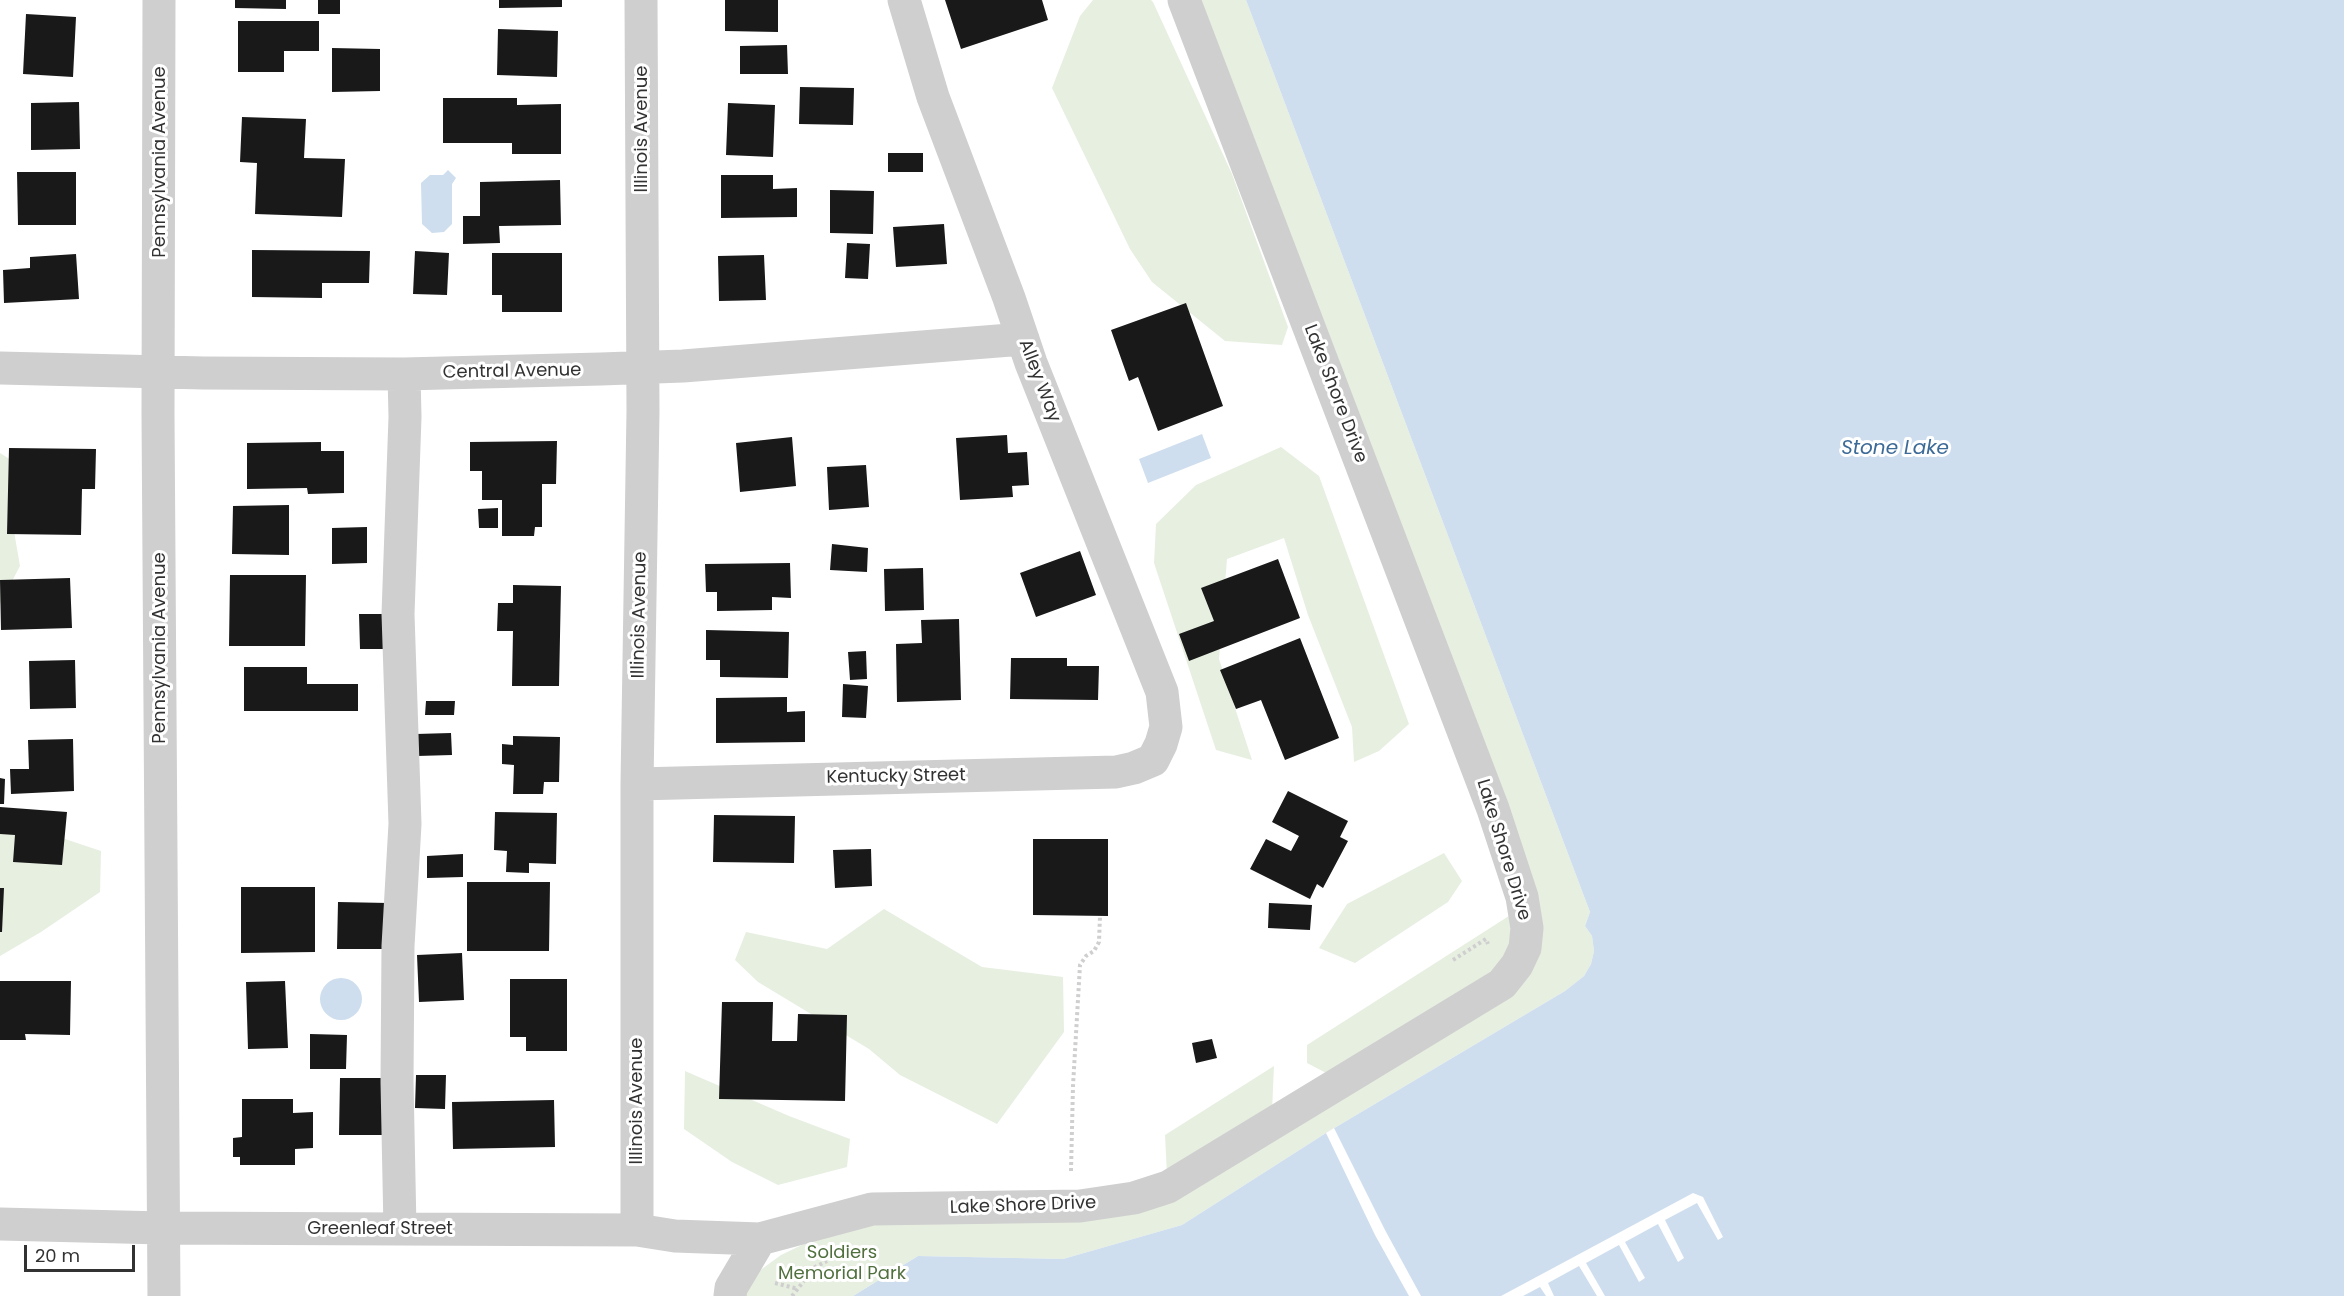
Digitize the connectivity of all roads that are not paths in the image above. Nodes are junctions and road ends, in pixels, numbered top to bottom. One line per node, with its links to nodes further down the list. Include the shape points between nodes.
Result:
1 (159, 0): 8 (street, Pennsylvania Avenue)
2 (641, 0): 7 (street, Illinois Avenue)
3 (904, 0): 5 (street, Alley Way, via 933,97)
4 (1184, 0): 16 (street, Lake Shore Drive, via 1493,809 1522,897 1527,928 1525,948 1502,984 1168,1187 1134,1198 1070,1206 872,1209)
5 (1023, 339): 7 (street, Central Avenue); 10 (street, Alley Way, via 1162,692 1166,727)
6 (0, 368): 8 (street, Central Avenue)
7 (642, 368): 9 (street, Central Avenue); 11 (street, Illinois Avenue)
8 (160, 371): 9 (street, Central Avenue); 13 (street, Pennsylvania Avenue)
9 (404, 374): 14 (street, via 398,614 405,824 398,968)
10 (1153, 759): 11 (street, Kentucky Street, via 1116,772)
11 (637, 784): 15 (street, Illinois Avenue)
12 (0, 1224): 13 (street, Greenleaf Street)
13 (163, 1228): 14 (street, Greenleaf Street); 17 (street, Pennsylvania Avenue)
14 (400, 1229): 15 (street, Greenleaf Street)
15 (637, 1230): 16 (street, Greenleaf Street, via 675,1236)
16 (760, 1239): 18 (street)
17 (164, 1296)
18 (730, 1296)

